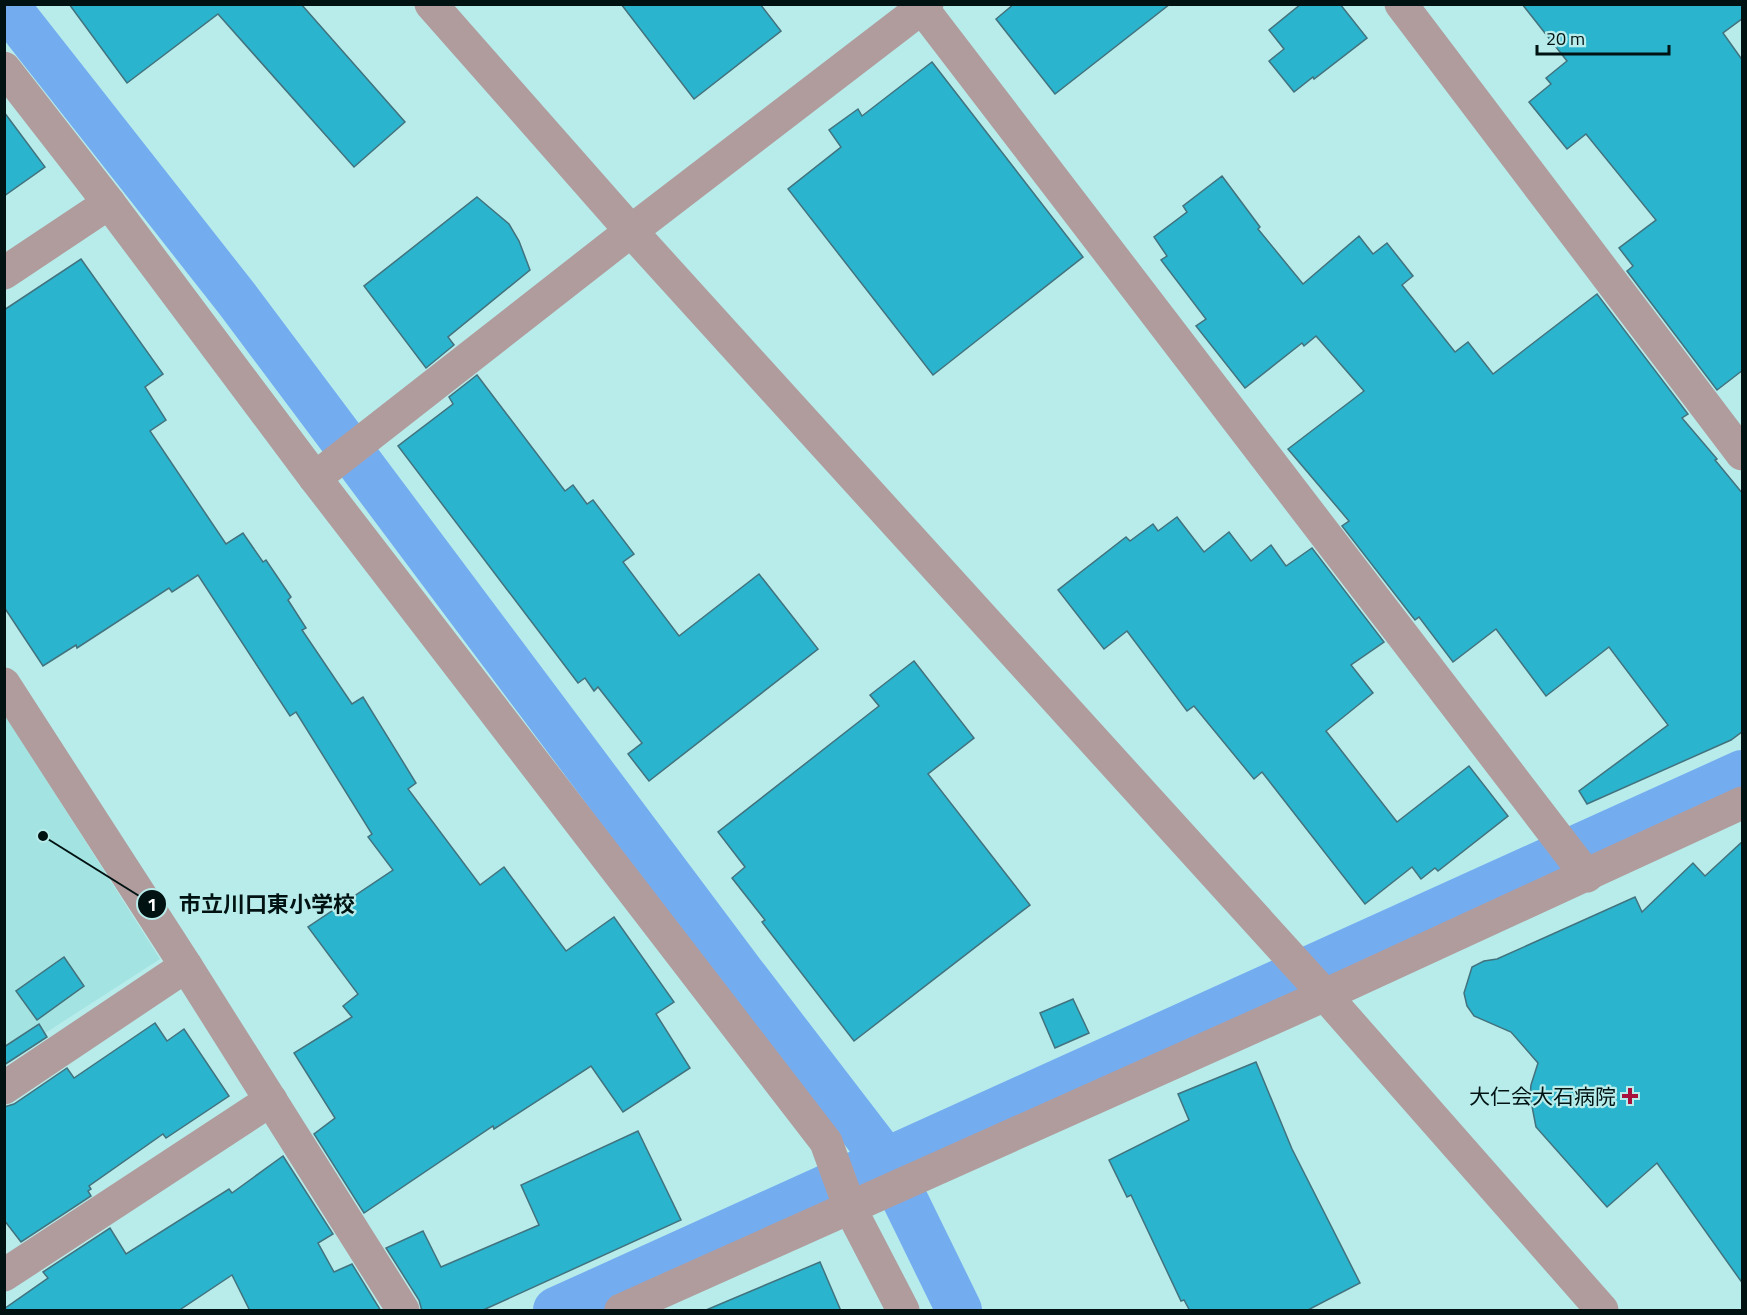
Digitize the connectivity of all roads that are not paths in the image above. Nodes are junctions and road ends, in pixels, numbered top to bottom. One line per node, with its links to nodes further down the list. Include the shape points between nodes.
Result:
1 (431, 4): 6 (street)
2 (1401, 4): 8 (street)
3 (923, 6): 6 (street); 12 (street)
4 (4, 68): 5 (street)
5 (109, 203): 7 (street); 9 (street)
6 (631, 231): 9 (street); 14 (street)
7 (4, 273)
8 (1743, 454)
9 (315, 478): 17 (street, via 826,1142)
10 (4, 684): 13 (street)
11 (1743, 803): 12 (street)
12 (1587, 876): 14 (street)
13 (186, 966): 15 (street); 16 (street)
14 (1325, 995): 17 (street); 22 (street)
15 (4, 1088)
16 (271, 1100): 18 (street); 19 (street)
17 (858, 1205): 20 (street); 21 (street)
18 (4, 1275)
19 (403, 1311)
20 (621, 1311)
21 (903, 1311)
22 (1602, 1311)

